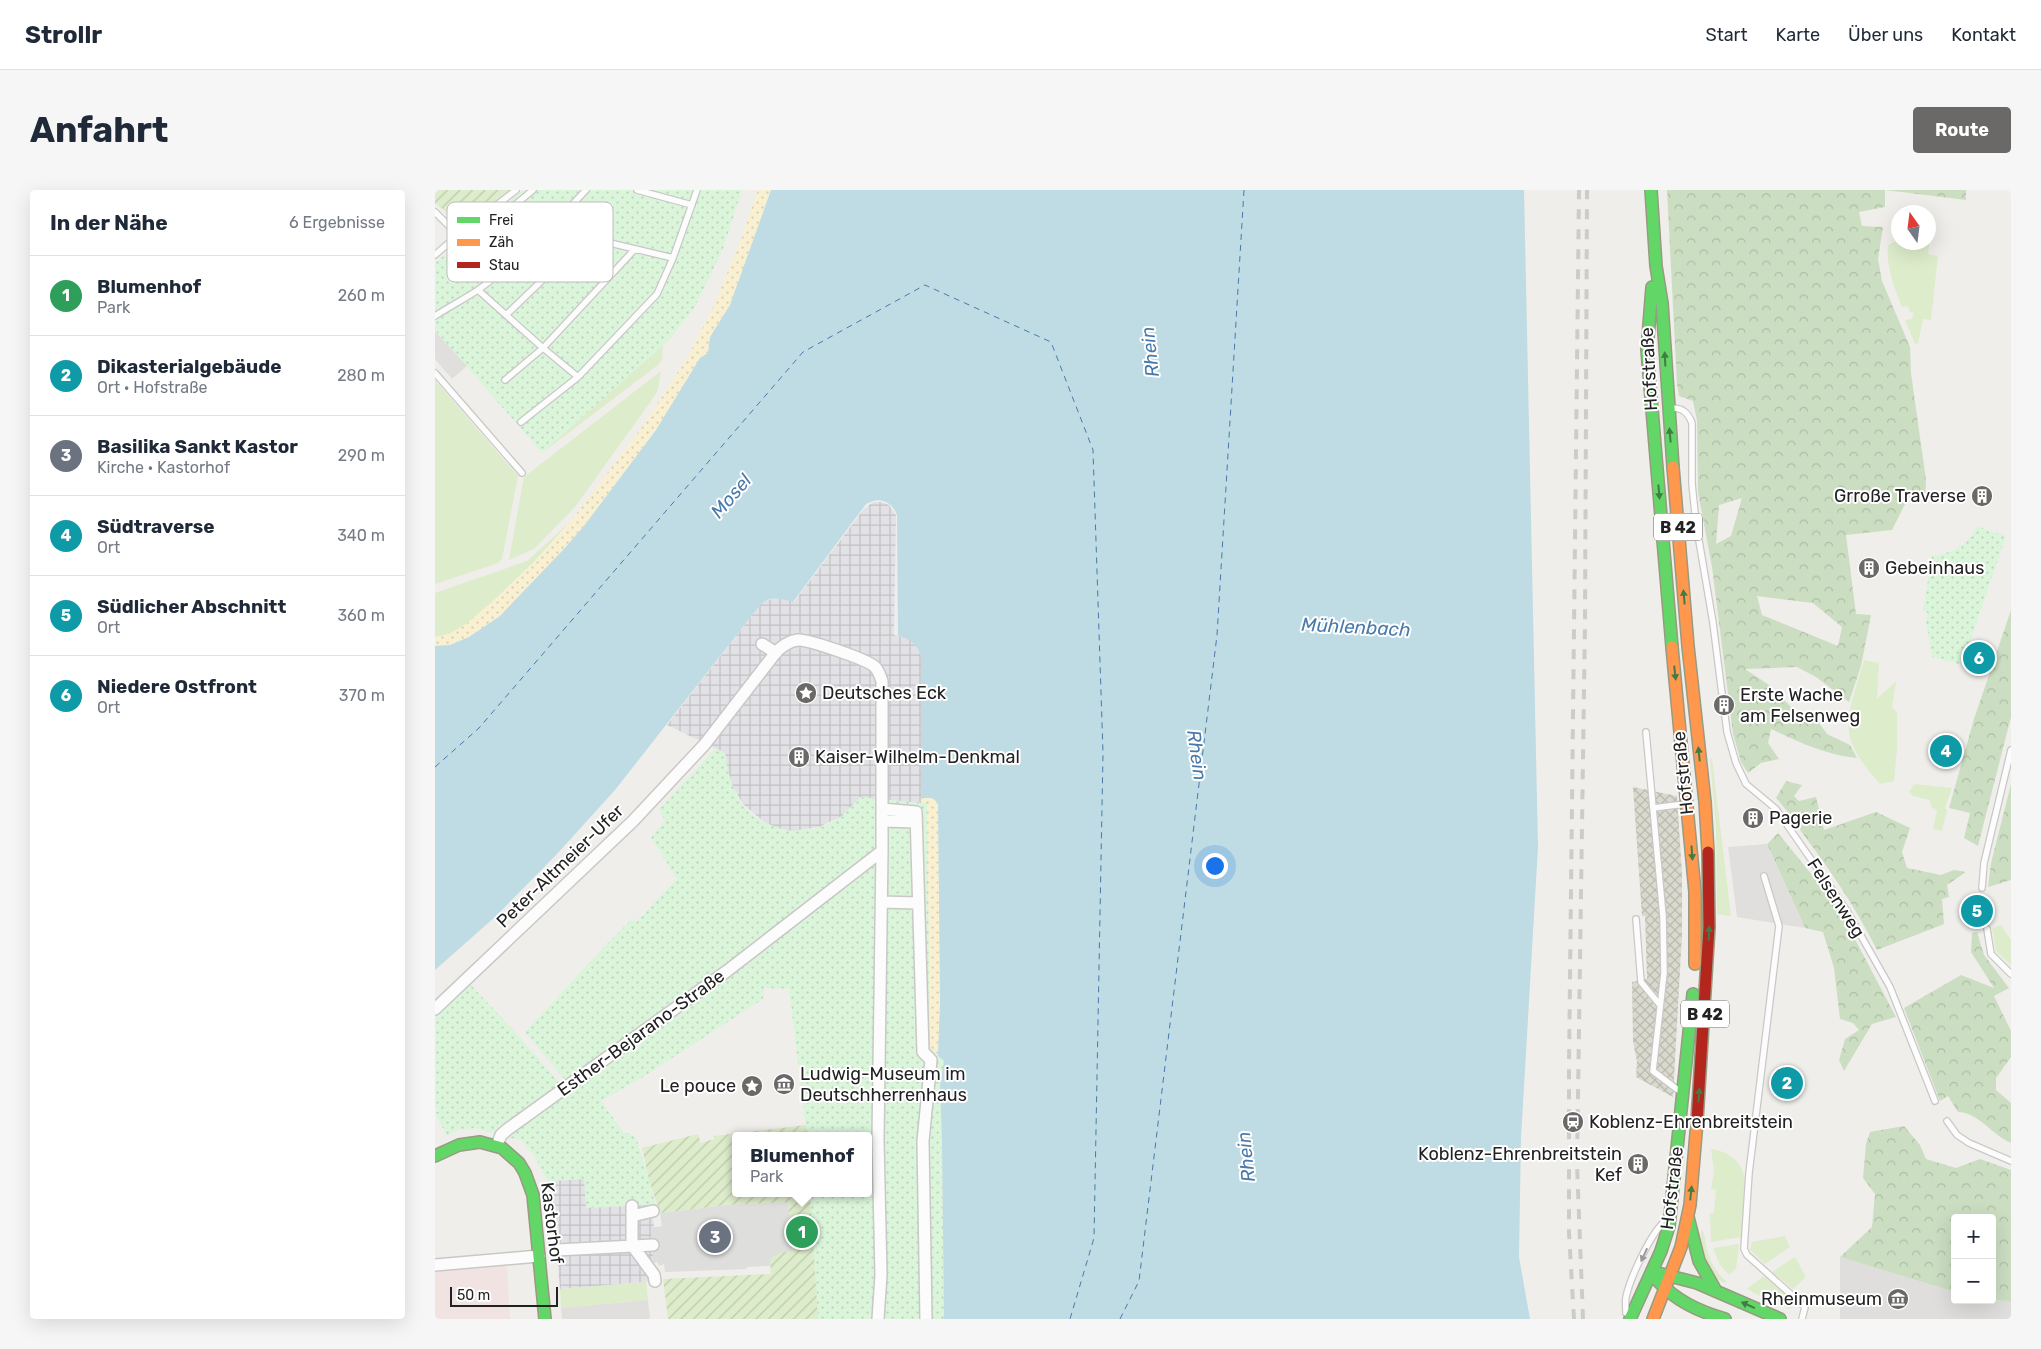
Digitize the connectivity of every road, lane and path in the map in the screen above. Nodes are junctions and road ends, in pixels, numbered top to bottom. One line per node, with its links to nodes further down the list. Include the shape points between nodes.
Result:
1 (516, 190): 7 (lane)
2 (533, 190): 8 (lane)
3 (586, 190): 9 (lane)
4 (637, 190): 10 (lane)
5 (697, 190): 10 (lane)
6 (1651, 190): 18 (main road, Hofstraße / B 42)
7 (501, 202)
8 (518, 202)
9 (575, 202)
10 (692, 205): 17 (lane)
11 (435, 212): 12 (lane)
12 (447, 224)
13 (447, 245): 16 (lane)
14 (613, 245): 15 (lane)
15 (635, 250): 17 (lane); 19 (lane)
16 (435, 255)
17 (673, 258): 28 (lane, via 657,294)
18 (1656, 266): 30 (main road, Hofstraße / B 42, one-way to 18, via 1662,303); 31 (main road, Hofstraße / B 42, via 1647,350)
19 (613, 273)
20 (488, 282): 23 (lane)
21 (540, 282): 24 (lane)
22 (605, 282): 26 (lane)
23 (478, 290): 24 (lane); 25 (lane)
24 (506, 315): 26 (lane)
25 (435, 316)
26 (543, 348): 28 (lane); 29 (lane)
27 (435, 373): 33 (lane)
28 (578, 377): 32 (lane)
29 (505, 380)
30 (1668, 408): 31 (lane, Felsenweg); 40 (main road, Hofstraße / B 42, one-way to 30, via 1687,646); 55 (lane, Felsenweg, via 1684,410 1692,423 1696,523 1727,732 1735,763 1746,784 1776,809 1847,911 1890,987)
31 (1652, 409): 41 (main road, Hofstraße / B 42, one-way to 41)
32 (521, 422)
33 (522, 473)
34 (762, 644): 35 (street)
35 (776, 653): 36 (street, via 791,642 806,640 871,664 879,673); 53 (street, Peter-Altmeier-Ufer, via 705,744 633,821)
36 (881, 684): 37 (street); 43 (street)
37 (893, 684)
38 (1647, 732): 42 (lane)
39 (2011, 750): 46 (lane, via 1984,863)
40 (1705, 802): 41 (lane); 62 (main road, Hofstraße / B 42, one-way to 40, via 1703,1055 1709,927)
41 (1688, 804): 42 (lane); 54 (main road, Hofstraße / B 42, one-way to 54, via 1695,892 1695,949 1693,1004)
42 (1653, 808): 52 (lane, via 1663,916 1664,973)
43 (882, 815): 44 (street); 48 (street, via 916,822)
44 (882, 851): 47 (street); 57 (street, Esther-Bejarano-Straße, via 711,982 507,1129)
45 (1764, 876): 83 (lane, via 1779,926 1743,1249 1805,1306)
46 (1982, 888)
47 (881, 902): 48 (street); 76 (street, via 878,1141 881,1275)
48 (917, 903): 77 (street, via 923,1052 931,1060 923,1141)
49 (1636, 919): 52 (lane, via 1641,982)
50 (1987, 929): 51 (lane, via 1991,954)
51 (2011, 974)
52 (1660, 1005): 54 (lane, via 1653,1071)
53 (435, 1008)
54 (1683, 1094): 61 (main road, Hofstraße / B 42)
55 (1935, 1101)
56 (1947, 1120): 59 (lane, via 1957,1135 1969,1143)
57 (498, 1143): 58 (main road, via 469,1142); 66 (main road, Kastorhof, via 523,1166 528,1175)
58 (435, 1156)
59 (2011, 1160)
60 (653, 1211): 63 (street, via 632,1211)
61 (1671, 1215): 68 (main road, Hofstraße / B 42); 78 (lane, one-way to 78, via 1658,1227 1633,1278 1626,1298)
62 (1688, 1216): 69 (main road, Hofstraße / B 42); 72 (main road, via 1699,1261)
63 (632, 1245): 64 (street, Kastorhof); 65 (street, Kastorhof); 70 (street, via 655,1275)
64 (653, 1245)
65 (557, 1250)
66 (539, 1256): 67 (street); 75 (main road, Kastorhof)
67 (435, 1265)
68 (1651, 1272): 69 (main road); 71 (main road); 79 (main road, B 42)
69 (1672, 1275): 71 (main road, B 42); 72 (main road)
70 (655, 1281)
71 (1665, 1290): 73 (main road, via 1684,1305); 80 (main road, B 42)
72 (1716, 1291): 82 (main road, one-way to 72)
73 (1704, 1313): 74 (main road); 81 (main road)
74 (1687, 1318)
75 (545, 1319)
76 (878, 1319)
77 (926, 1319)
78 (1625, 1319)
79 (1630, 1319)
80 (1653, 1319)
81 (1725, 1319)
82 (1780, 1319)
83 (1802, 1319)

